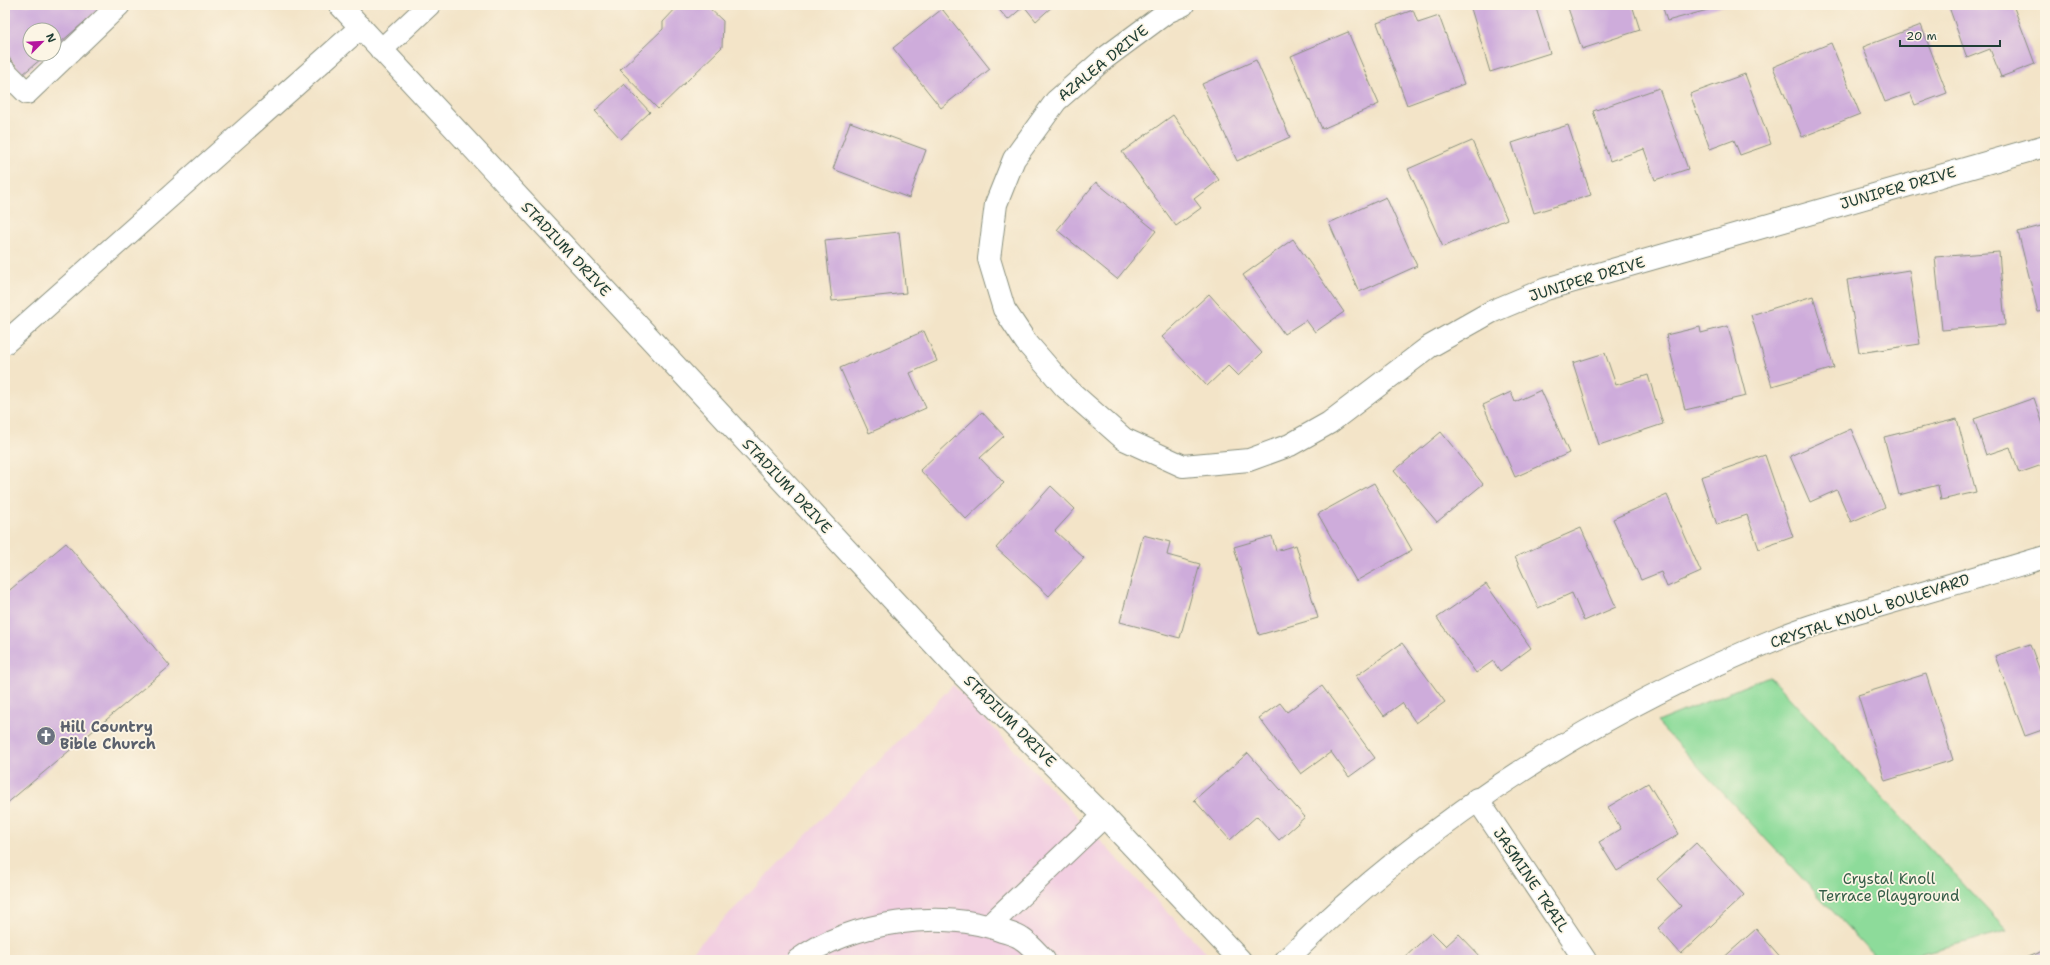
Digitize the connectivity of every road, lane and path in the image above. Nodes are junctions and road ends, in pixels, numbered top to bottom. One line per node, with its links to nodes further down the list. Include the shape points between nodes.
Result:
1 (119, 5): 7 (street, via 27,93)
2 (340, 5): 5 (street, STADIUM DRIVE)
3 (429, 5): 6 (street)
4 (1183, 5): 10 (street, AZALEA DRIVE, via 1166,12 1105,58 1056,101 1014,159 996,204 989,260 1004,309 1026,342)
5 (361, 27): 6 (street, STADIUM DRIVE); 9 (street)
6 (381, 50): 13 (street, STADIUM DRIVE, via 962,674)
7 (5, 71)
8 (2045, 146): 10 (street, JUNIPER DRIVE, via 1546,289 1491,312 1429,347 1329,423 1290,445 1249,460 1183,466 1124,439)
9 (5, 343)
10 (1065, 388)
11 (2045, 557): 12 (street, CRYSTAL KNOLL BOULEVARD, via 1783,636 1676,683 1573,738)
12 (1477, 799): 18 (street, CRYSTAL KNOLL BOULEVARD, via 1360,890); 19 (street, JASMINE TRAIL)
13 (1104, 816): 14 (street); 17 (street, STADIUM DRIVE)
14 (989, 926): 15 (street, via 954,920 918,920 880,926 836,939); 16 (street, via 1022,938)
15 (798, 960)
16 (1044, 960)
17 (1240, 960)
18 (1286, 960)
19 (1585, 960)

